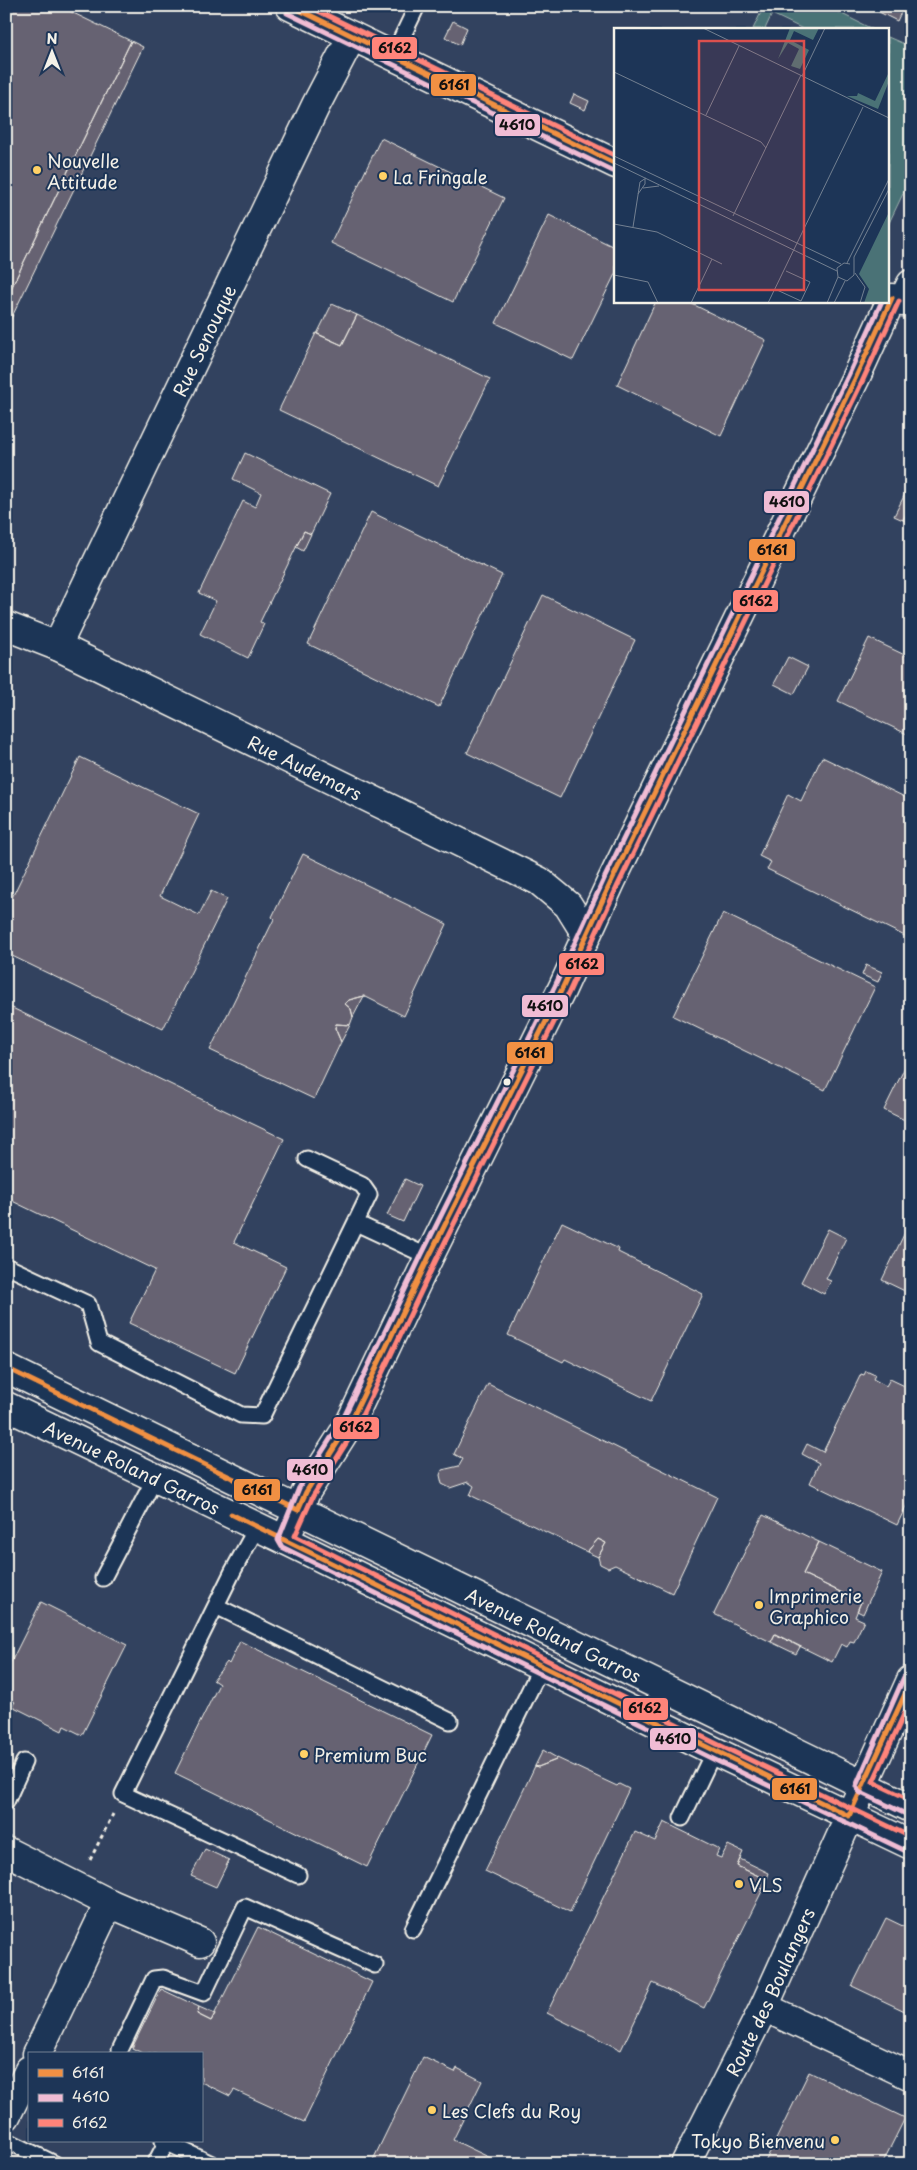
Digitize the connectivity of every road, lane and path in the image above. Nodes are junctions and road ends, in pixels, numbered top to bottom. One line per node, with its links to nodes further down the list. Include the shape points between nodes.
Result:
1 (290, 6): 3 (street)
2 (417, 6): 4 (lane)
3 (352, 36): 4 (street); 8 (street, Rue Senouque)
4 (393, 56): 5 (street)
5 (614, 163)
6 (901, 297): 9 (street, via 855,380)
7 (6, 626): 8 (street, Rue Audemars)
8 (57, 646): 9 (street, Rue Audemars, via 540,882 568,905)
9 (586, 934): 12 (street)
10 (307, 1159): 11 (lane, via 362,1185 369,1195)
11 (356, 1223): 12 (lane); 13 (lane, via 262,1416 241,1414 99,1343 88,1304)
12 (429, 1257): 17 (street, via 350,1423)
13 (6, 1266)
14 (6, 1368): 17 (street, Avenue Roland Garros)
15 (6, 1406): 16 (street, Avenue Roland Garros)
16 (154, 1478): 18 (street, Avenue Roland Garros); 20 (lane)
17 (298, 1510): 19 (street); 27 (street, Avenue Roland Garros)
18 (257, 1527): 19 (street, Avenue Roland Garros); 21 (lane)
19 (285, 1540): 22 (street, Avenue Roland Garros)
20 (103, 1578)
21 (216, 1606): 24 (lane); 28 (lane)
22 (540, 1667): 25 (street, Avenue Roland Garros); 38 (lane)
23 (911, 1680): 27 (street)
24 (450, 1721)
25 (714, 1751): 31 (street, Avenue Roland Garros); 32 (lane)
26 (24, 1762): 29 (lane)
27 (863, 1786): 30 (street, Avenue Roland Garros); 31 (street)
28 (124, 1794): 35 (path); 36 (lane)
29 (6, 1802)
30 (911, 1808)
31 (849, 1816): 33 (street, Avenue Roland Garros); 41 (street, Route des Boulangers)
32 (682, 1818)
33 (911, 1845)
34 (6, 1851): 37 (street)
35 (94, 1852)
36 (298, 1875)
37 (109, 1903): 39 (street); 43 (street)
38 (413, 1929)
39 (212, 1948): 40 (lane, via 245,1907); 42 (lane, via 204,1993 163,1978 154,1979)
40 (375, 1965)
41 (764, 2007): 45 (street); 52 (street, Route des Boulangers)
42 (120, 2050)
43 (38, 2052)
44 (28, 2072): 46 (street)
45 (911, 2076)
46 (6, 2116)
47 (6, 2140): 49 (lane)
48 (164, 2142): 50 (lane); 51 (lane)
49 (55, 2164)
50 (155, 2164)
51 (212, 2164)
52 (685, 2164)

